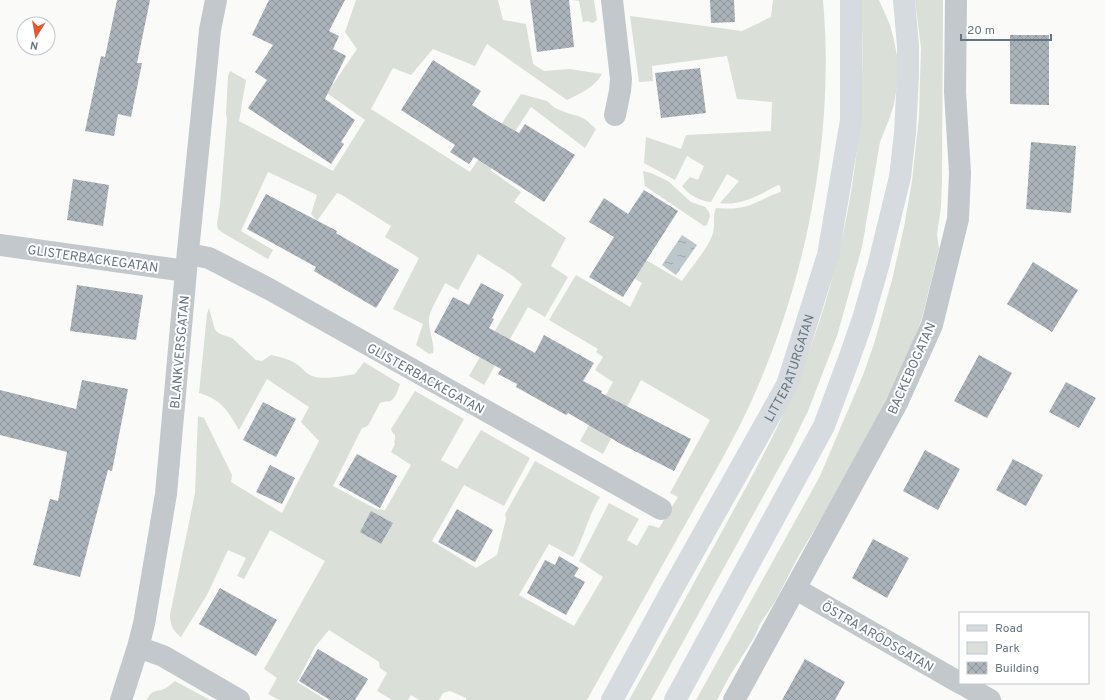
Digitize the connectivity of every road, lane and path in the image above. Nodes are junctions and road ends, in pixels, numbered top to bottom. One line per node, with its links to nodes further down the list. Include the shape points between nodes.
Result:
1 (216, 0): 8 (street, BLANKVERSGATAN, via 210,30)
2 (612, 0): 6 (street, via 621,79)
3 (851, 0): 16 (street, LITTERATURGATAN, via 851,120 828,255 787,385)
4 (904, 0): 17 (street, via 908,76 900,177 863,319 824,426)
5 (956, 0): 10 (street, BACKEBOGATAN, via 955,92 960,173 958,219 932,325 897,403)
6 (615, 115)
7 (0, 245): 8 (street, GLISTERBACKEGATAN)
8 (187, 262): 9 (street, GLISTERBACKEGATAN, via 209,258 269,289); 11 (street, BLANKVERSGATAN, via 166,494)
9 (661, 509)
10 (796, 589): 12 (street, ÖSTRA ARÖDSGATAN); 18 (street, BACKEBOGATAN)
11 (138, 648): 14 (street, BLANKVERSGATAN); 15 (street, via 163,656)
12 (959, 682)
13 (962, 684): 19 (street, ÖSTRA ARÖDSGATAN)
14 (121, 700)
15 (239, 700)
16 (612, 700)
17 (674, 700)
18 (734, 700)
19 (990, 700)

